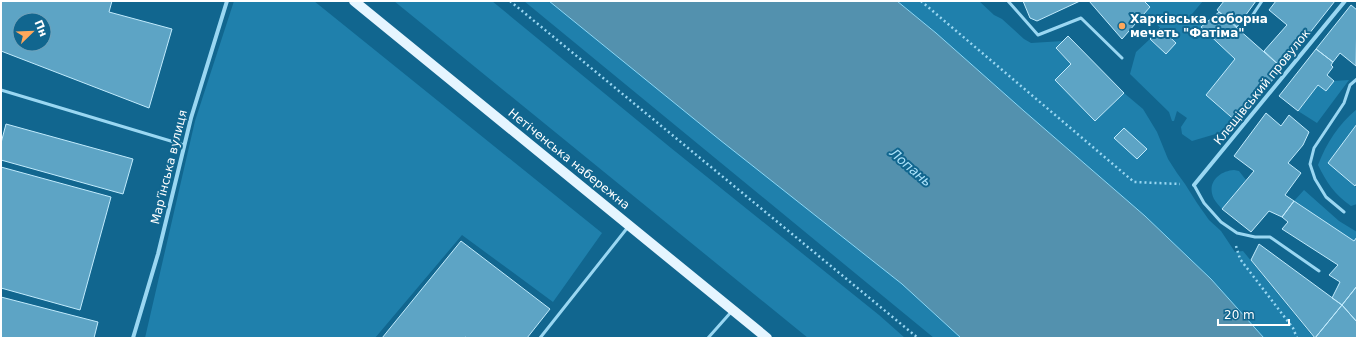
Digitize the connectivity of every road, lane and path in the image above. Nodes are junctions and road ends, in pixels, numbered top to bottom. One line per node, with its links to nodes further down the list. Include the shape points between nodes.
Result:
1 (228, 1): 12 (street, Мар’їнська вулиця)
2 (354, 1): 15 (main road, Нетіченська набережна)
3 (510, 1): 23 (path)
4 (921, 1): 13 (path, via 1134,182)
5 (1008, 1): 9 (lane, via 1038,35 1081,18)
6 (1262, 1): 8 (lane)
7 (1345, 1): 13 (street, Клещівський провулок)
8 (1246, 24)
9 (1122, 58)
10 (1357, 79): 14 (lane, via 1350,85 1344,102 1314,148 1310,164 1315,179 1326,197)
11 (1, 90): 12 (lane)
12 (184, 145): 19 (street, Мар’їнська вулиця, via 158,254)
13 (1194, 185): 16 (lane, via 1212,212)
14 (1344, 212)
15 (629, 225): 18 (main road, Нетіченська набережна); 20 (lane)
16 (1237, 233): 17 (lane, via 1270,237); 24 (path, via 1236,247 1240,258 1293,328)
17 (1319, 271)
18 (733, 310): 21 (lane); 22 (main road, Нетіченська набережна)
19 (132, 338)
20 (540, 338)
21 (708, 338)
22 (767, 338)
23 (918, 338)
24 (1297, 338)

